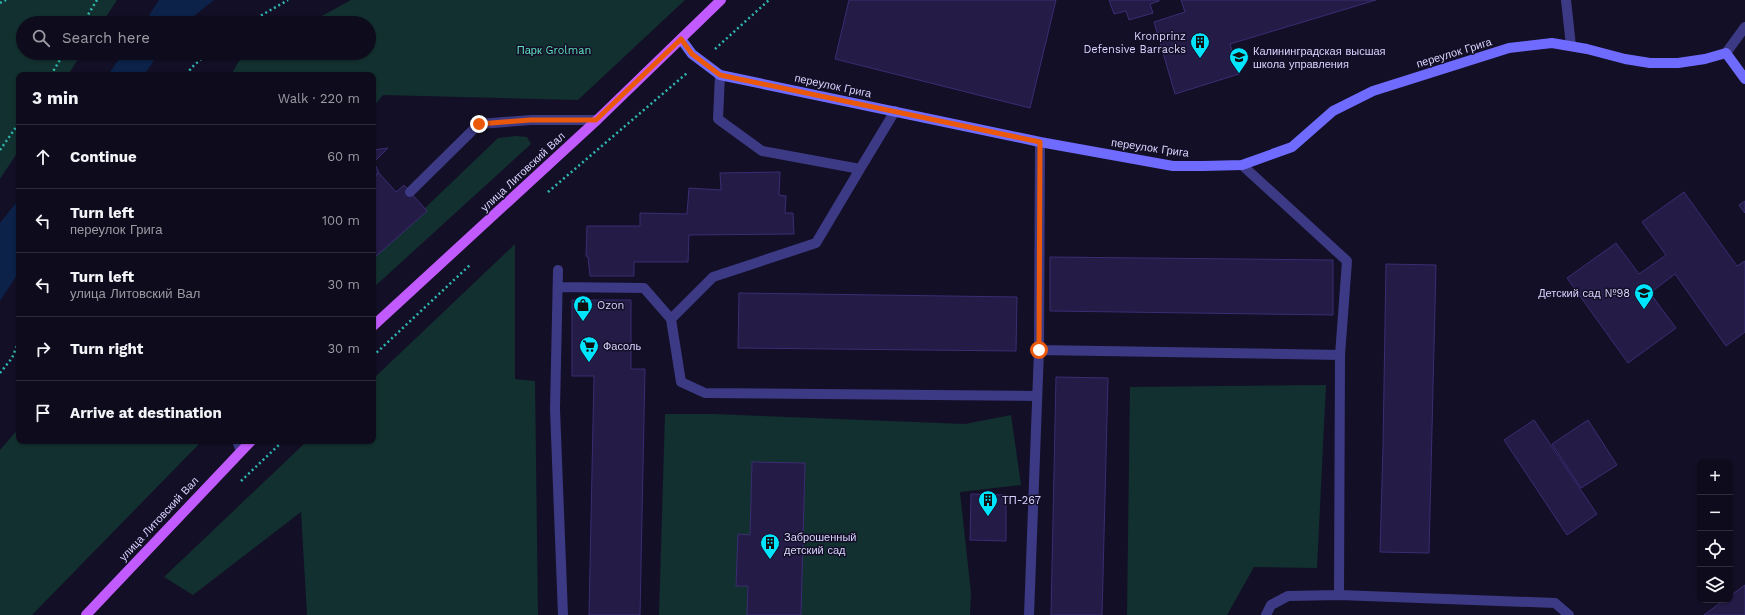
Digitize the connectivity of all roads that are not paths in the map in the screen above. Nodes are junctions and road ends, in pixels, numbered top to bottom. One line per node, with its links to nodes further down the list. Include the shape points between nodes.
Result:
1 (721, 0): 4 (main road, улица Литовский Вал)
2 (1566, 0): 5 (street)
3 (1745, 27): 6 (street)
4 (681, 39): 7 (street, переулок Грига, via 692,54); 10 (main road, улица Литовский Вал)
5 (1571, 46): 6 (street, переулок Грига, via 1650,63 1698,60); 12 (street, переулок Грига, via 1552,43 1510,48 1373,91 1332,111 1292,147)
6 (1726, 53): 8 (street)
7 (720, 75): 9 (street, переулок Грига); 13 (street, via 718,119 762,151)
8 (1745, 79)
9 (895, 111): 11 (street, переулок Грига); 13 (street)
10 (596, 120): 14 (street, via 530,120 479,124); 18 (main road, улица Литовский Вал)
11 (1040, 142): 12 (street, переулок Грига, via 1173,166); 19 (street)
12 (1242, 165): 20 (street, via 1347,261)
13 (860, 169): 17 (street, via 816,243 713,277)
14 (410, 192)
15 (558, 270): 16 (street)
16 (558, 287): 17 (street, via 644,288); 27 (street, via 555,408)
17 (670, 319): 21 (street, via 681,382 705,393)
18 (376, 323)
19 (1039, 350): 20 (street); 21 (street)
20 (1340, 356): 25 (street)
21 (1038, 396): 28 (street)
22 (237, 444): 24 (street)
23 (248, 444): 24 (main road, улица Литовский Вал)
24 (240, 451): 26 (main road, улица Литовский Вал)
25 (1339, 595): 29 (street, via 1288,596 1271,605); 30 (street, via 1555,603)
26 (86, 615)
27 (563, 615)
28 (1029, 615)
29 (1266, 615)
30 (1569, 615)

